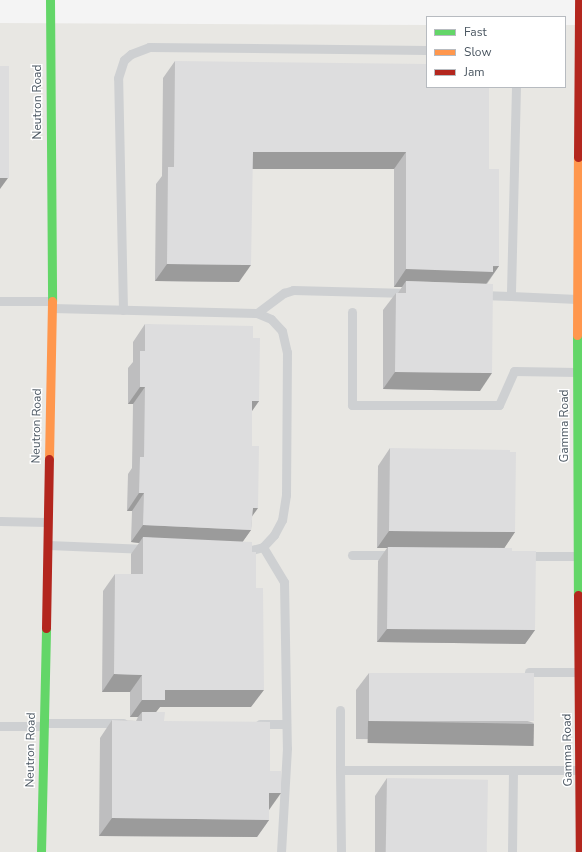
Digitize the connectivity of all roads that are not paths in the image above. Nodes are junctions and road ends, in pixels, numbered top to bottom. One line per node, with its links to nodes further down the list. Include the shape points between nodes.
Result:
1 (50, 0): 13 (street, Neutron Road)
2 (579, 0): 4 (street, Gamma Road)
3 (426, 50): 14 (lane, via 149,47 131,54 124,60 118,78)
4 (580, 57): 6 (street, Gamma Road)
5 (516, 88): 10 (lane)
6 (580, 195): 7 (street, Gamma Road)
7 (579, 256): 11 (street, Gamma Road)
8 (417, 294): 16 (lane, via 293,290)
9 (472, 295): 10 (lane)
10 (511, 296): 11 (lane)
11 (577, 299): 17 (street, Gamma Road)
12 (0, 301): 13 (lane)
13 (52, 305): 14 (lane); 22 (street, Neutron Road)
14 (123, 310): 16 (lane)
15 (352, 312): 17 (lane, via 352,405 499,405 514,371)
16 (257, 313): 24 (lane, via 271,319 282,331 287,352 286,495 282,520 274,535)
17 (577, 372): 18 (street, Gamma Road)
18 (579, 393): 19 (street, Gamma Road)
19 (580, 447): 20 (street, Gamma Road)
20 (580, 519): 30 (street, Gamma Road)
21 (0, 521): 22 (lane)
22 (47, 522): 23 (street, Neutron Road)
23 (47, 545): 25 (lane); 34 (street, Neutron Road)
24 (263, 547): 26 (lane); 37 (lane, via 284,582)
25 (155, 550)
26 (232, 553)
27 (352, 555): 28 (lane)
28 (409, 556)
29 (517, 556): 30 (lane)
30 (578, 556): 32 (street, Gamma Road)
31 (528, 672): 32 (lane)
32 (579, 672): 40 (street, Gamma Road)
33 (340, 710): 39 (lane)
34 (43, 724): 35 (lane); 38 (lane); 43 (street, Neutron Road)
35 (129, 724)
36 (247, 724): 37 (lane)
37 (286, 724): 44 (lane)
38 (0, 726)
39 (340, 770): 41 (lane); 45 (lane)
40 (580, 770): 41 (lane); 42 (street, Gamma Road)
41 (513, 772): 46 (lane)
42 (580, 847)
43 (40, 852)
44 (281, 852)
45 (341, 852)
46 (512, 852)

